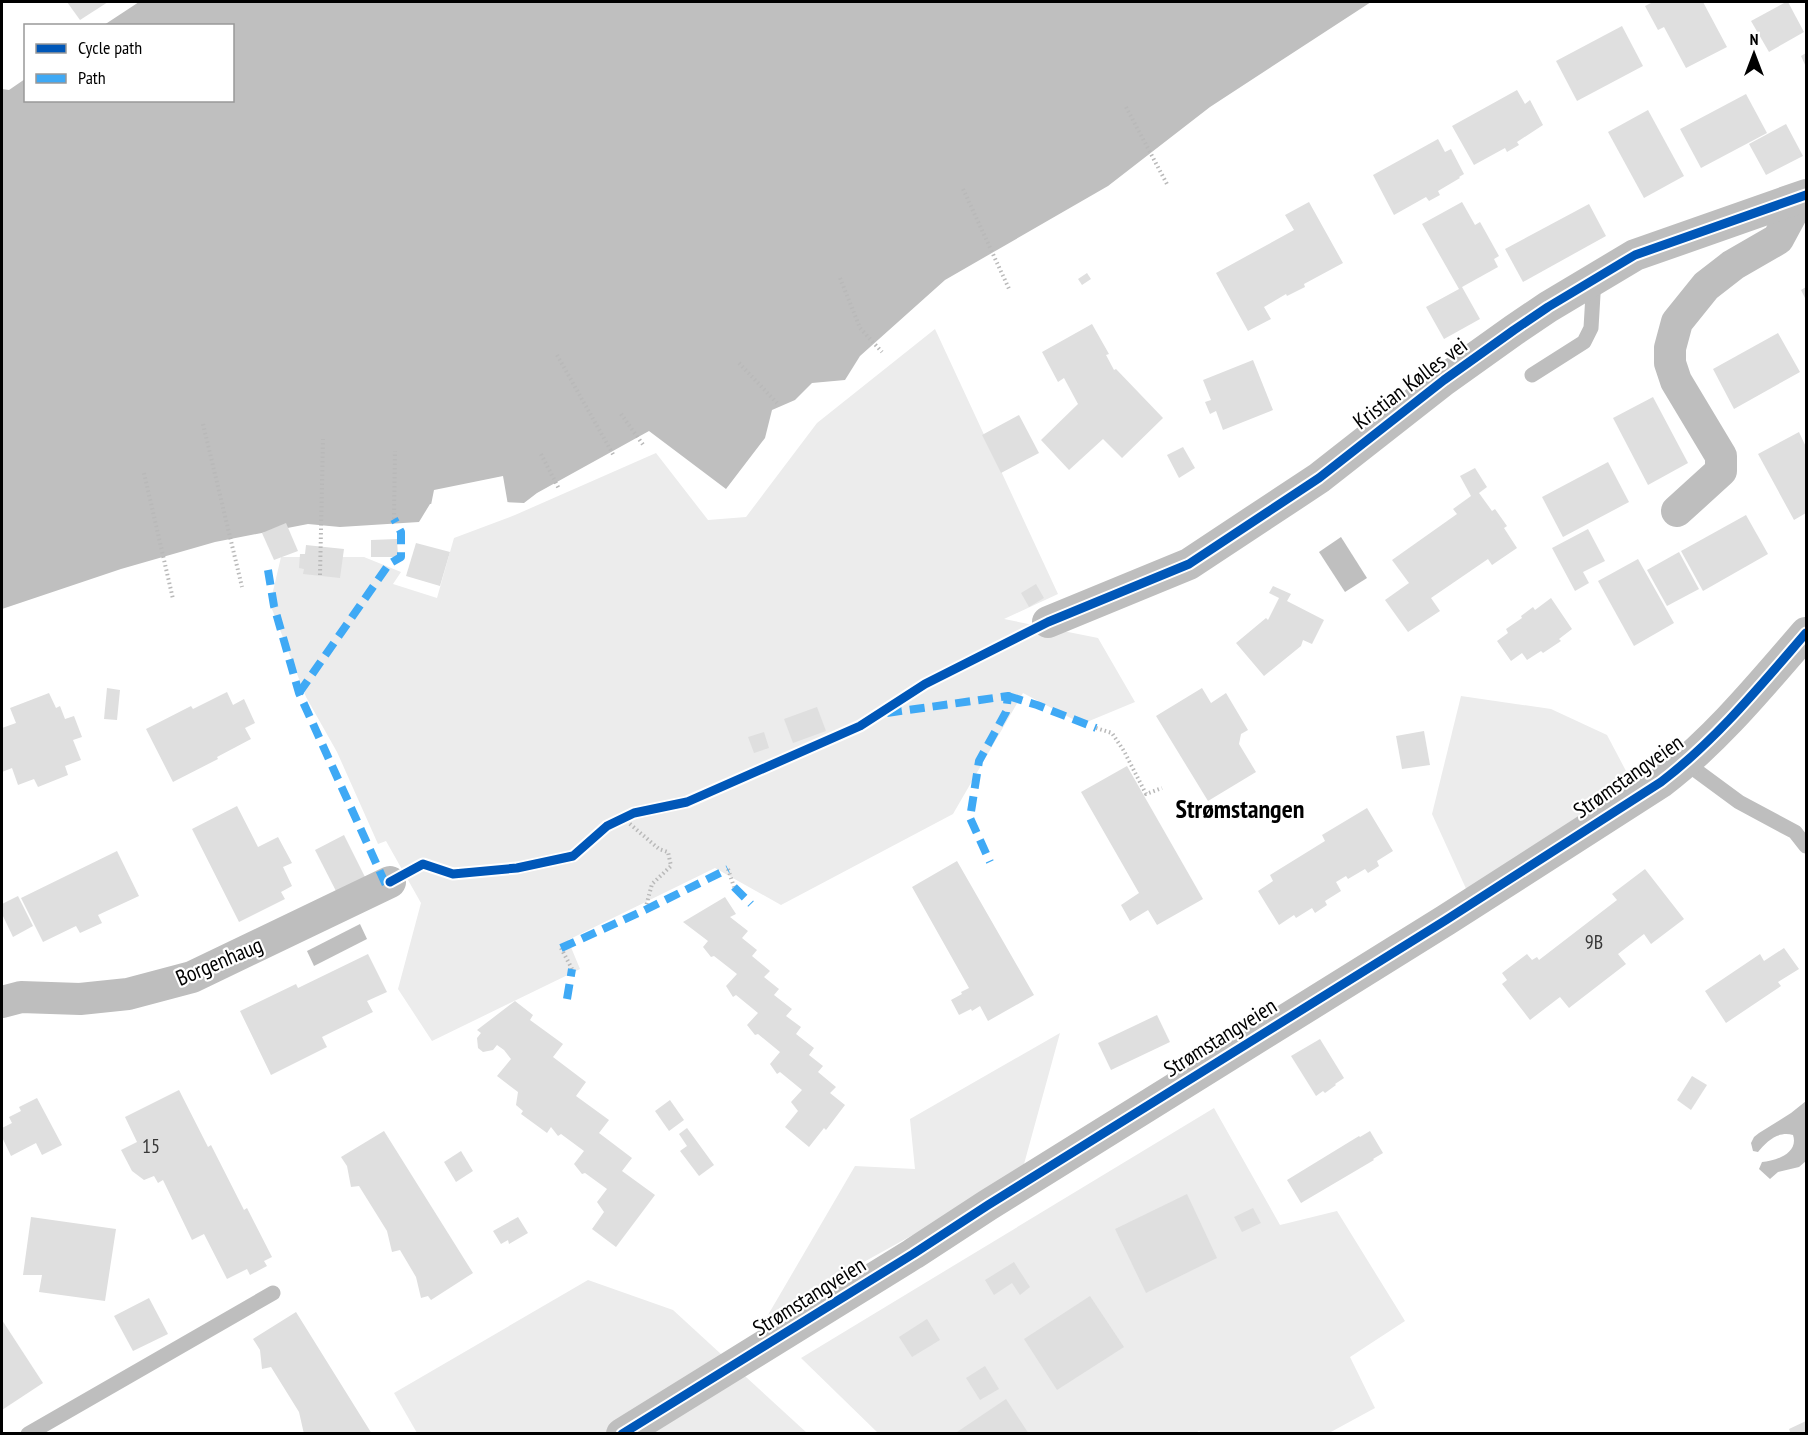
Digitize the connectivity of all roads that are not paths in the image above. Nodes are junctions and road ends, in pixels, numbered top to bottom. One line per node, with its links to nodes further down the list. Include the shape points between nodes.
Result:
1 (1803, 197): 2 (street, Kristian Kølles vei, via 1635,255); 4 (street, Kristian Kølles vei, via 1778,239 1706,286 1677,322 1670,363 1676,381 1721,456 1721,471)
2 (1594, 278): 3 (lane, via 1591,328 1584,342); 5 (street, Kristian Kølles vei, via 1444,380 1319,478 1189,564)
3 (1532, 375)
4 (1677, 511)
5 (1048, 622)
6 (1806, 633): 7 (street, Strømstangveien)
7 (1686, 763): 8 (lane, via 1739,802 1795,832); 13 (street, Strømstangveien, via 1446,920)
8 (1806, 846)
9 (390, 882): 10 (street, Borgenhaug, via 192,977 128,994 80,999 21,997)
10 (2, 1002)
11 (273, 1293): 12 (lane)
12 (28, 1434)
13 (622, 1434)

